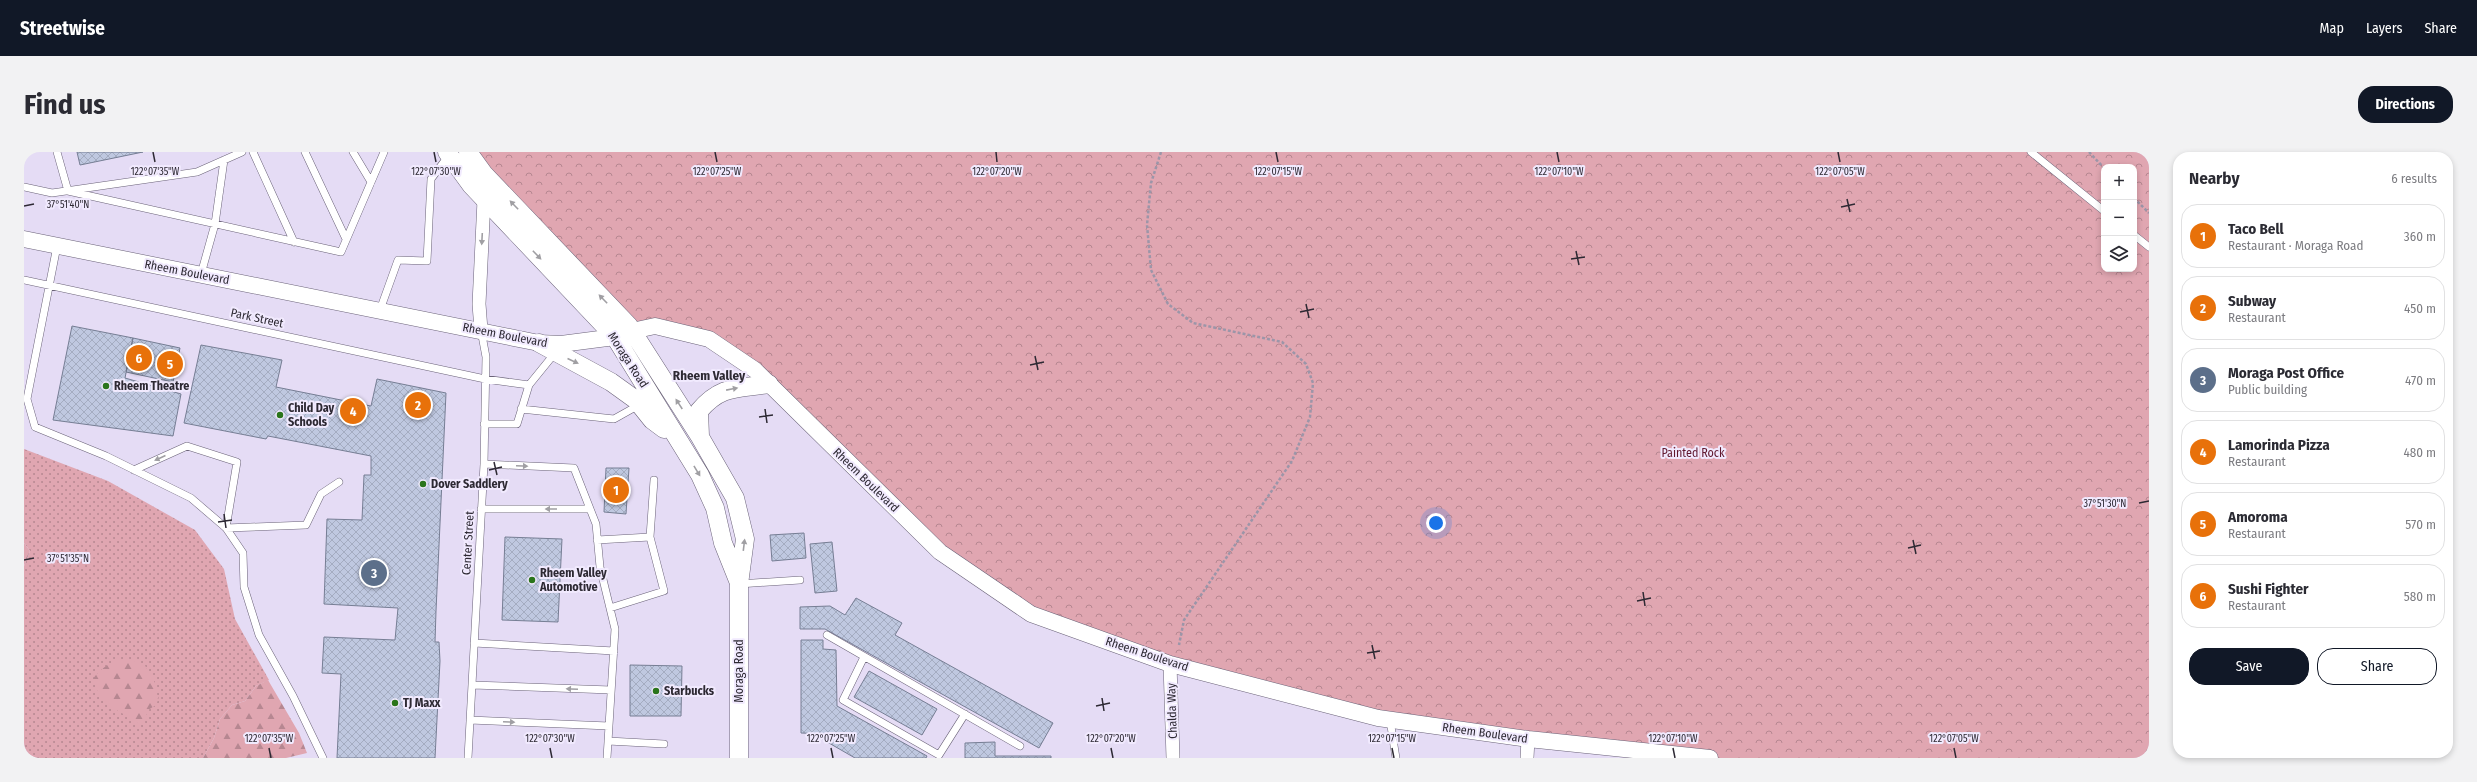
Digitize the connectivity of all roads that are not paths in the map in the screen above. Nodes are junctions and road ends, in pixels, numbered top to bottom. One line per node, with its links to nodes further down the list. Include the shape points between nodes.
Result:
1 (56, 152): 13 (lane)
2 (242, 152): 10 (lane)
3 (253, 152): 20 (lane)
4 (305, 152): 18 (lane)
5 (353, 152): 11 (lane)
6 (384, 152): 11 (lane)
7 (468, 152): 28 (main road, Moraga Road, one-way to 7, via 484,174)
8 (2031, 152): 15 (lane)
9 (448, 153): 14 (main road, Moraga Road); 26 (lane, via 431,179 427,261 398,260)
10 (224, 160): 13 (lane, via 197,172); 16 (lane)
11 (371, 182): 18 (lane)
12 (24, 187): 13 (lane, via 52,194)
13 (68, 191): 16 (lane)
14 (484, 200): 27 (street, one-way to 27, via 479,304); 29 (main road, Moraga Road, one-way to 29)
15 (2101, 209)
16 (215, 224): 20 (lane); 23 (lane)
17 (2135, 236): 22 (lane)
18 (346, 239): 20 (lane, via 341,252)
19 (24, 240): 21 (street, Rheem Boulevard)
20 (294, 242)
21 (57, 246): 23 (street, Rheem Boulevard); 25 (lane)
22 (2149, 247)
23 (201, 274): 26 (street, Rheem Boulevard)
24 (24, 280): 25 (lane, Park Street)
25 (50, 284): 32 (lane, Park Street); 41 (lane, via 27,399 35,427)
26 (380, 310): 27 (street, Rheem Boulevard)
27 (481, 330): 30 (street, Rheem Boulevard); 32 (lane, Center Street, via 486,357)
28 (632, 331): 29 (street, Rheem Boulevard); 33 (street, Rheem Boulevard, via 655,326 709,339 748,366); 38 (main road, Moraga Road, one-way to 28)
29 (615, 337): 30 (street, Rheem Boulevard, via 561,344); 39 (main road, Moraga Road)
30 (539, 343): 31 (main road)
31 (555, 353): 34 (lane); 35 (main road, one-way to 35, via 604,378)
32 (485, 379): 34 (lane, Park Street); 37 (lane, Center Street)
33 (768, 384): 38 (main road, one-way to 33, via 699,411 711,396 729,389); 56 (street, Rheem Boulevard, via 940,552 1031,614)
34 (529, 385): 36 (lane)
35 (640, 405): 36 (lane, via 614,419); 39 (main road, via 652,420)
36 (522, 409): 37 (lane, via 517,424)
37 (484, 424): 40 (lane, Center Street)
38 (700, 437): 50 (main road, Moraga Road, one-way to 38, via 745,539 735,498)
39 (680, 442): 50 (main road, Moraga Road, one-way to 50, via 715,508 723,543)
40 (484, 464): 44 (lane, Center Street); 45 (lane, one-way to 45, via 574,468)
41 (134, 470): 46 (lane, via 191,498); 46 (lane, one-way to 41, via 237,462 187,446)
42 (654, 480): 47 (lane)
43 (339, 482): 46 (lane, via 321,494 306,525)
44 (481, 509): 45 (lane, one-way to 44); 53 (lane, Center Street)
45 (590, 509): 48 (lane, via 596,524)
46 (226, 528): 68 (lane, via 243,553 244,587 259,635)
47 (650, 537): 48 (lane); 51 (lane, via 664,591)
48 (597, 540): 51 (lane, via 600,567)
49 (800, 580): 50 (lane)
50 (739, 584): 71 (main road, Moraga Road)
51 (610, 608): 54 (lane, via 615,629)
52 (827, 635): 55 (lane)
53 (474, 642): 54 (lane); 57 (lane, Center Street)
54 (614, 651): 58 (lane)
55 (864, 657): 59 (lane); 67 (lane, via 843,700)
56 (1170, 664): 61 (street, Rheem Boulevard); 72 (street, Chalda Way)
57 (472, 685): 58 (lane, one-way to 57); 60 (lane, Center Street)
58 (611, 690): 62 (lane)
59 (964, 714): 66 (lane); 67 (lane)
60 (470, 720): 62 (lane, one-way to 62); 69 (lane, Center Street)
61 (1390, 720): 63 (street, Rheem Boulevard); 73 (lane)
62 (609, 726): 64 (lane)
63 (1528, 740): 74 (street); 75 (street, Rheem Boulevard)
64 (608, 741): 65 (lane); 70 (lane)
65 (664, 744)
66 (1020, 746)
67 (939, 756)
68 (323, 758)
69 (468, 758)
70 (607, 758)
71 (739, 758)
72 (1173, 758)
73 (1396, 758)
74 (1527, 758)
75 (1710, 758)

